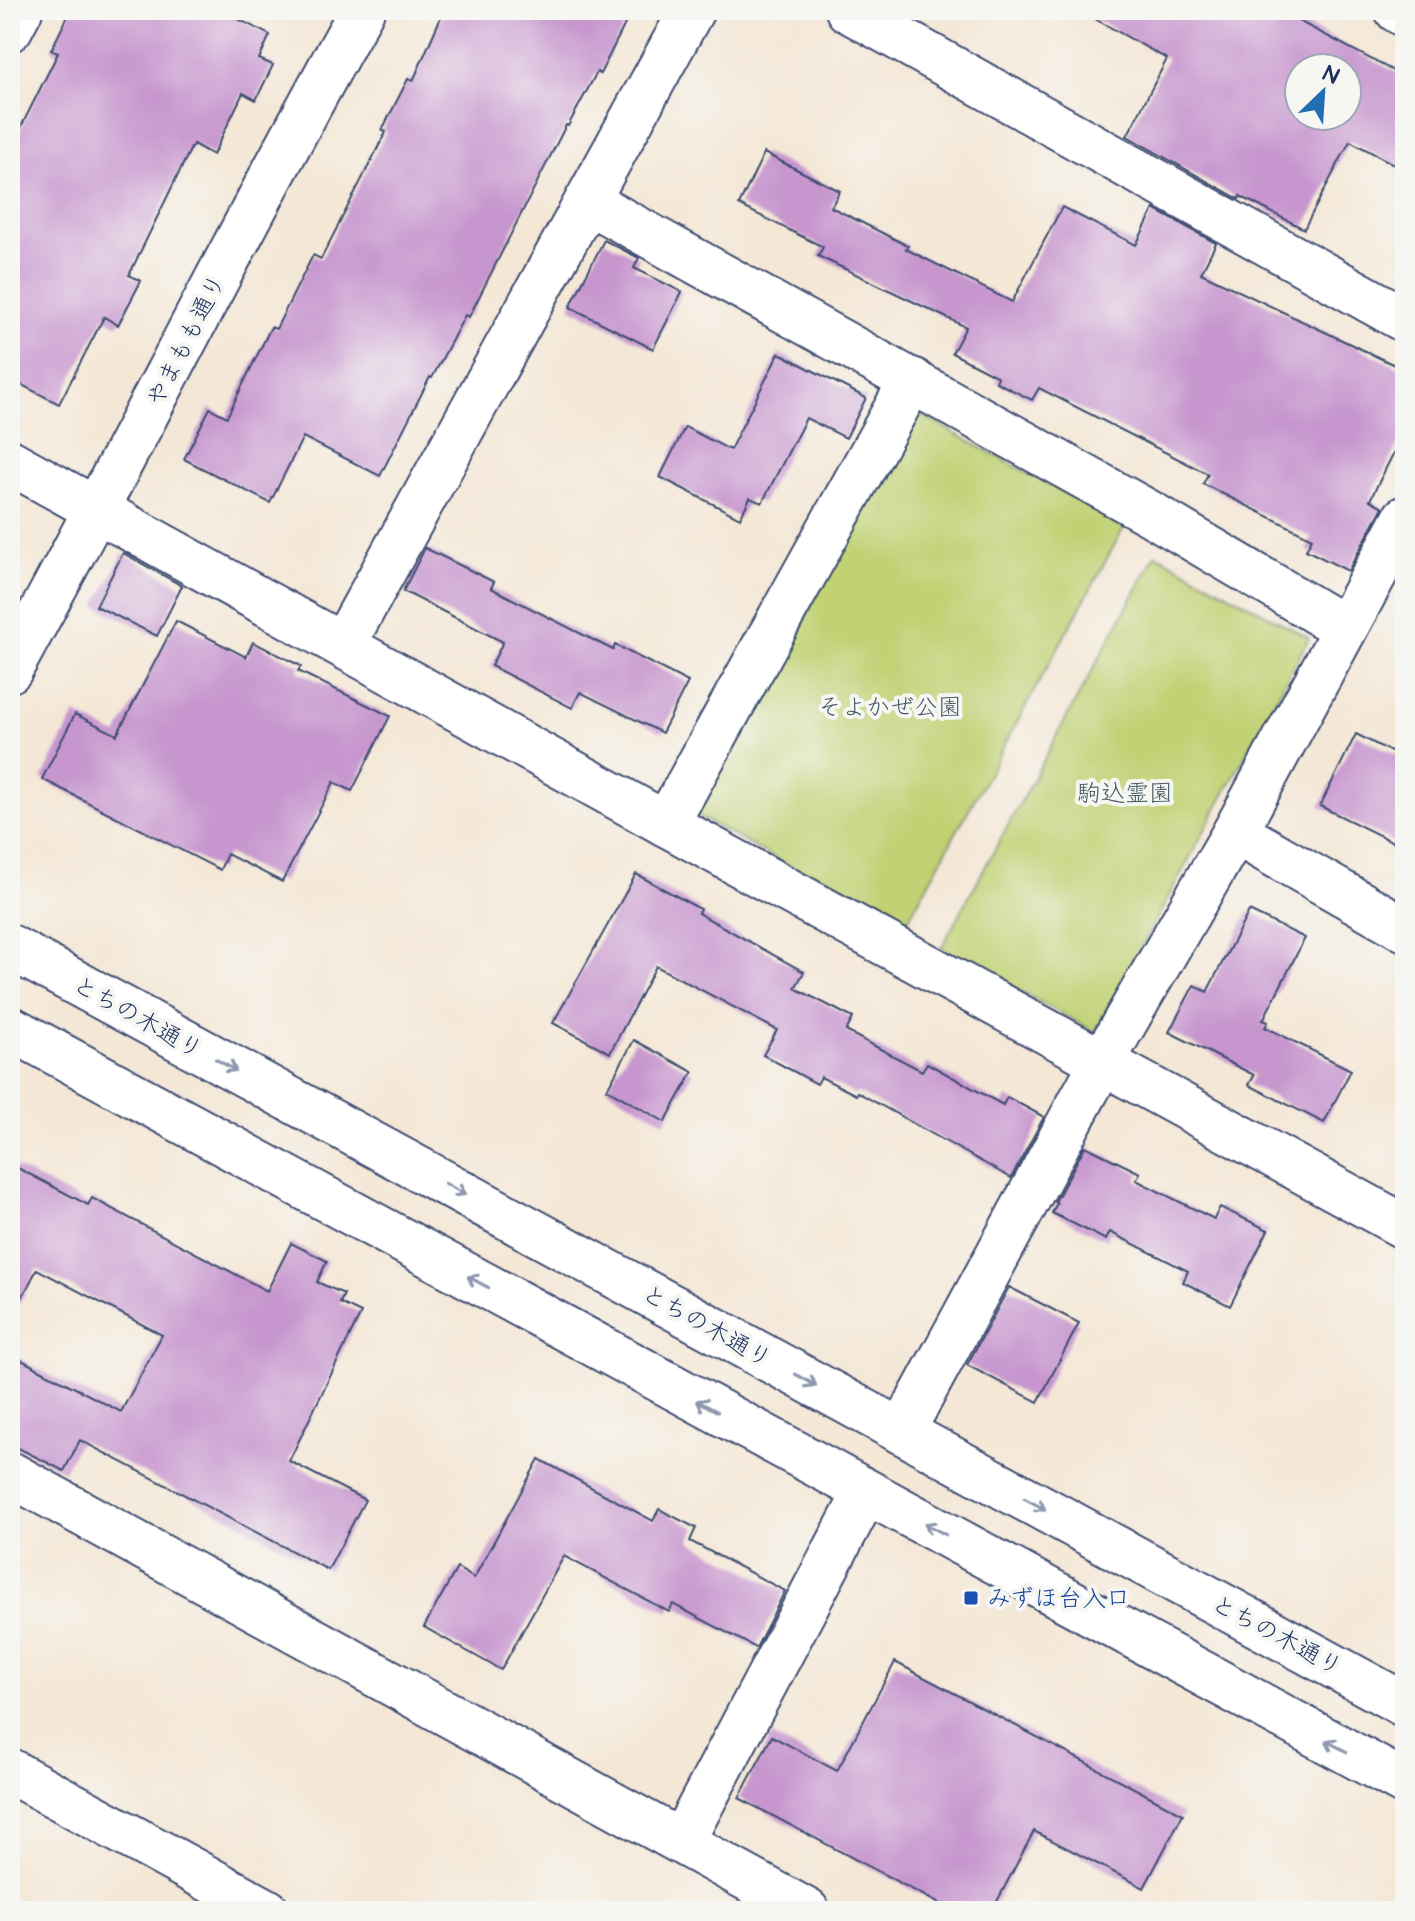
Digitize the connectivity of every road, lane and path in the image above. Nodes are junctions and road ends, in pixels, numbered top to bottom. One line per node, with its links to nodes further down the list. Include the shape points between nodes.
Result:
1 (20, 10): 7 (street)
2 (362, 10): 12 (street, やまもも通り)
3 (692, 10): 8 (street)
4 (848, 10): 9 (street)
5 (1397, 10): 6 (street)
6 (1405, 15)
7 (10, 29)
8 (587, 201): 10 (street); 15 (street)
9 (1405, 320)
10 (912, 380): 14 (street); 17 (street)
11 (10, 462): 12 (street)
12 (98, 509): 15 (street); 16 (street, やまもも通り)
13 (1405, 518): 14 (street)
14 (1344, 628): 18 (street)
15 (343, 645): 17 (street)
16 (10, 670)
17 (666, 824): 22 (street)
18 (1235, 832): 19 (street); 22 (street)
19 (1405, 929)
20 (10, 947): 24 (street, とちの木通り, one-way to 24)
21 (10, 1028): 26 (street, one-way to 21)
22 (1102, 1062): 23 (street); 24 (street)
23 (1405, 1227)
24 (902, 1432): 27 (street, とちの木通り, one-way to 27)
25 (10, 1474): 30 (street)
26 (866, 1492): 29 (street, one-way to 26); 30 (street)
27 (1405, 1705)
28 (10, 1771): 31 (street)
29 (1405, 1783)
30 (682, 1841): 32 (street)
31 (267, 1911)
32 (807, 1911)

